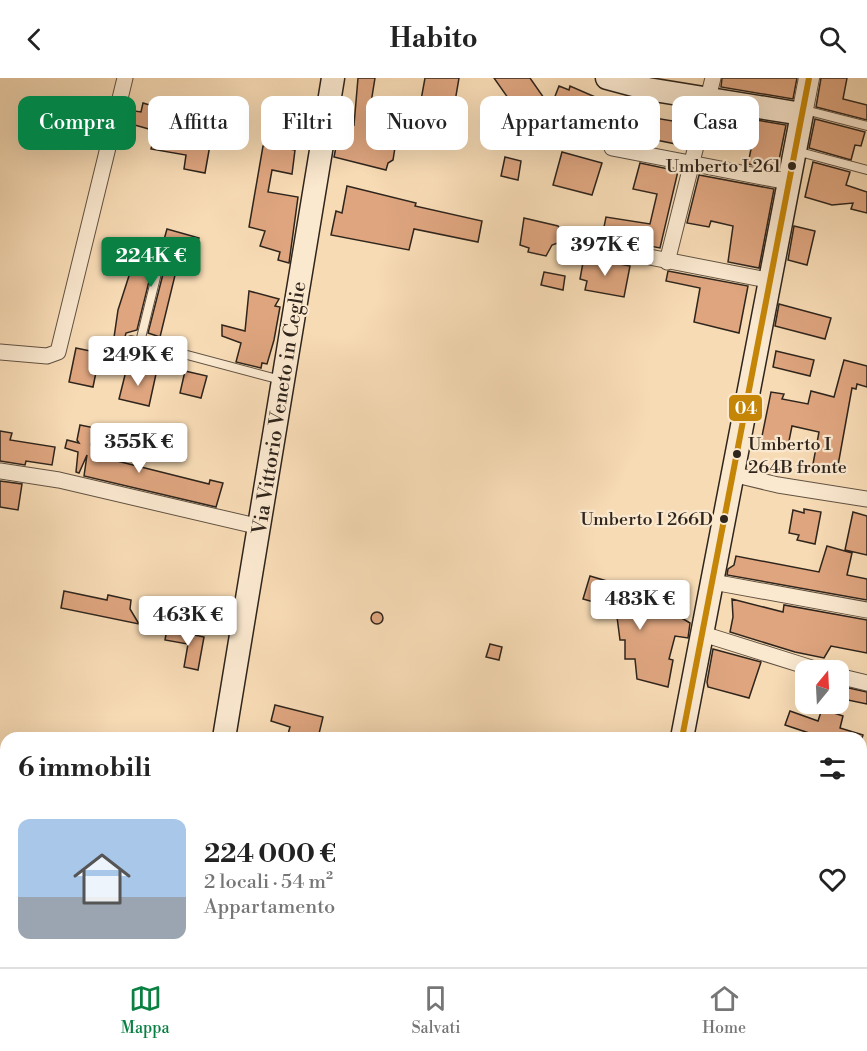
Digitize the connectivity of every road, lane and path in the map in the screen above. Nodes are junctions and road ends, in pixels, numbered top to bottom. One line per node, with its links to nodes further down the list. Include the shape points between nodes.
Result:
1 (125, 78): 17 (street, via 58,352 47,356)
2 (333, 78): 18 (main road, Via Vittorio Veneto in Ceglie)
3 (607, 78): 5 (main road, via 648,89)
4 (809, 78): 6 (street)
5 (710, 88): 6 (main road); 10 (street)
6 (803, 112): 7 (lane); 9 (main road)
7 (867, 126)
8 (622, 150): 10 (street)
9 (795, 151): 11 (lane); 12 (main road)
10 (693, 164): 12 (street); 14 (street)
11 (867, 170)
12 (789, 182): 16 (main road)
13 (593, 246): 14 (street)
14 (667, 262): 16 (street)
15 (157, 273): 18 (lane, via 136,341)
16 (772, 282): 20 (main road)
17 (0, 352)
18 (285, 381): 22 (main road, Via Vittorio Veneto in Ceglie)
19 (0, 471): 22 (street, via 59,480)
20 (732, 474): 21 (street); 23 (main road)
21 (867, 499)
22 (260, 527): 29 (main road, Via Vittorio Veneto in Ceglie)
23 (713, 582): 24 (street); 25 (main road)
24 (867, 610)
25 (703, 634): 26 (street); 30 (main road)
26 (795, 663)
27 (849, 679): 28 (street)
28 (867, 683)
29 (225, 732)
30 (687, 732)

